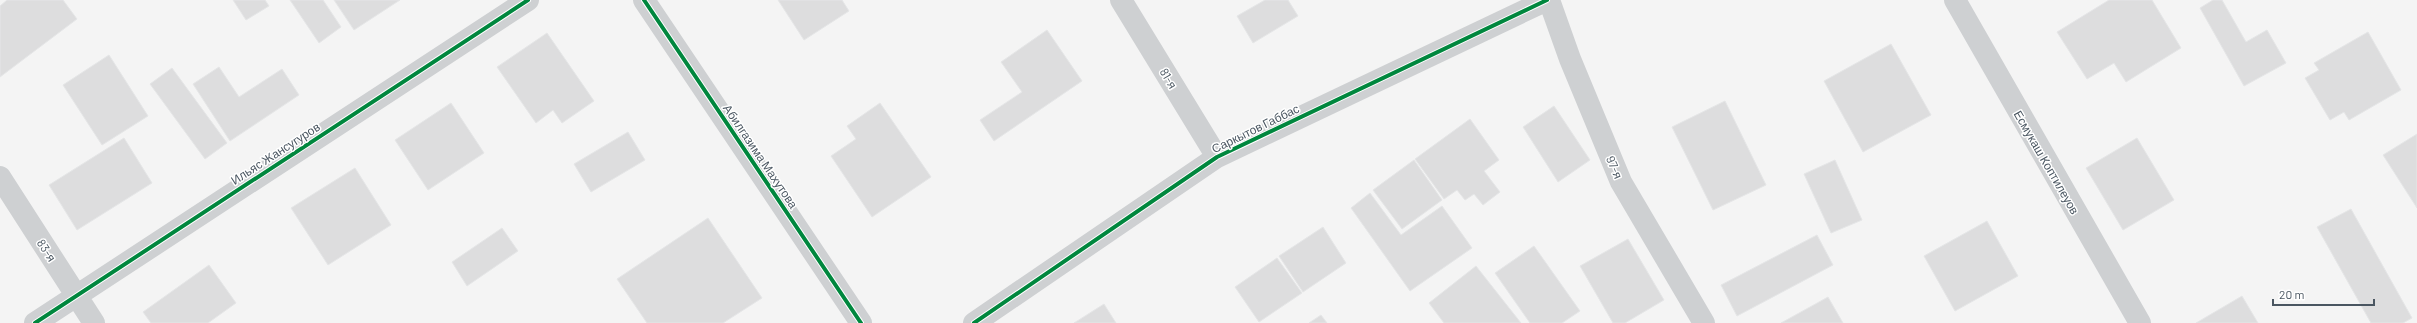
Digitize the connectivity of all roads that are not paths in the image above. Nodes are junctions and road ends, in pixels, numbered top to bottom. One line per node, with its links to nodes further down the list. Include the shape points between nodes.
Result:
1 (528, 0): 8 (street, Ильяс Жансугуров)
2 (644, 0): 12 (street, Абилгазима Махутова)
3 (1121, 0): 6 (street, 81-я)
4 (1548, 0): 6 (street, Саркытов Габбас); 14 (street, 97-я, via 1621,182)
5 (1955, 0): 15 (street, Есмукаш Коптилеуов)
6 (1217, 157): 9 (street, Саркытов Габбас)
7 (0, 177): 8 (street, 83-я)
8 (76, 295): 10 (street, Ильяс Жансугуров); 11 (street, 83-я)
9 (998, 316): 13 (street, Саркытов Габбас)
10 (35, 323)
11 (94, 323)
12 (861, 323)
13 (974, 323)
14 (1704, 323)
15 (2140, 323)

